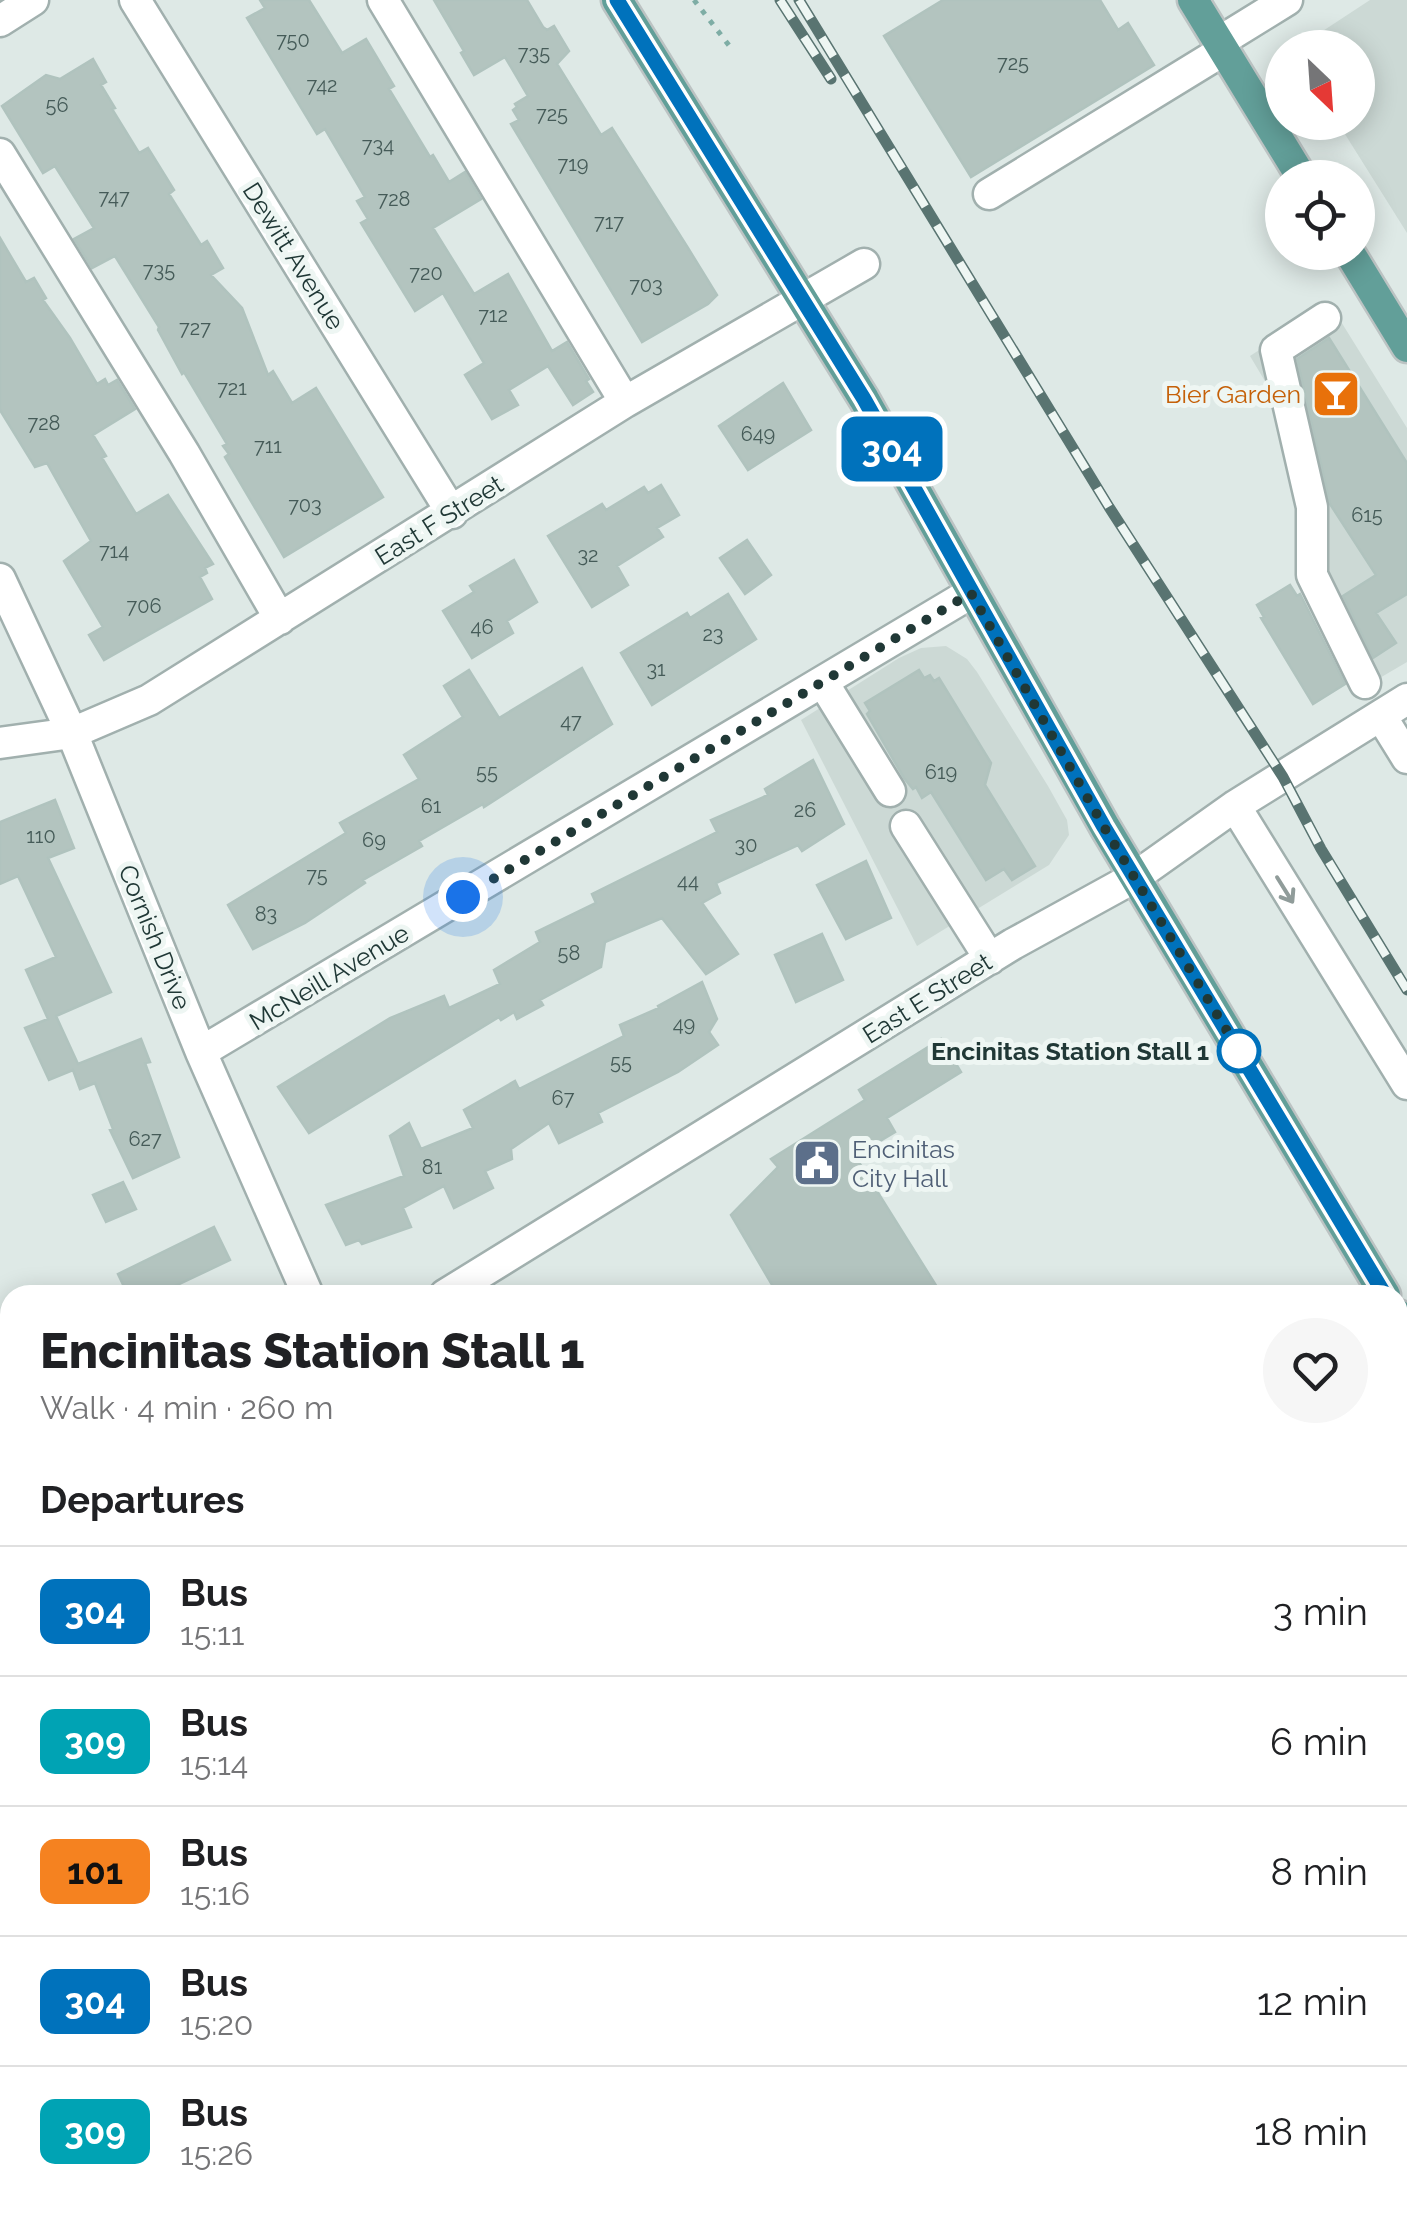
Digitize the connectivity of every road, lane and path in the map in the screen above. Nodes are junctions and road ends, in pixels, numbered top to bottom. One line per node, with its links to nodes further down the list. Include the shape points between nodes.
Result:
1 (33, 0): 8 (street)
2 (136, 0): 20 (street, Dewitt Avenue)
3 (383, 0): 19 (street)
4 (616, 0): 16 (main road)
5 (694, 0): 10 (path)
6 (1194, 0): 9 (main road)
7 (1286, 0): 9 (street)
8 (0, 21)
9 (1222, 46): 12 (main road); 13 (street)
10 (732, 48)
11 (0, 154): 23 (street)
12 (1291, 160)
13 (989, 194)
14 (864, 264): 16 (street, East F Street)
15 (1360, 270): 18 (main road)
16 (804, 301): 19 (street, East F Street); 22 (main road)
17 (1325, 318): 24 (street, via 1276,350 1312,507 1312,575)
18 (1407, 347)
19 (625, 402): 20 (street, East F Street)
20 (452, 512): 23 (street, East F Street)
21 (0, 580): 28 (street, Cornish Drive)
22 (971, 593): 25 (street, McNeill Avenue); 34 (main road)
23 (280, 620): 28 (street, East F Street, via 149,700)
24 (1365, 683)
25 (824, 684): 31 (street); 36 (street, McNeill Avenue)
26 (1407, 699): 27 (street, East E Street)
27 (1381, 716): 30 (street); 32 (street, East E Street)
28 (72, 734): 29 (street, East F Street); 36 (street, Cornish Drive)
29 (0, 743)
30 (1407, 758)
31 (890, 791)
32 (1235, 806): 34 (street, East E Street); 37 (street, one-way to 37)
33 (906, 826): 35 (street)
34 (1135, 877): 35 (street, East E Street); 40 (main road)
35 (990, 959): 39 (street, East E Street)
36 (201, 1052): 38 (street, Cornish Drive)
37 (1407, 1084)
38 (304, 1285)
39 (461, 1285)
40 (1379, 1285)

